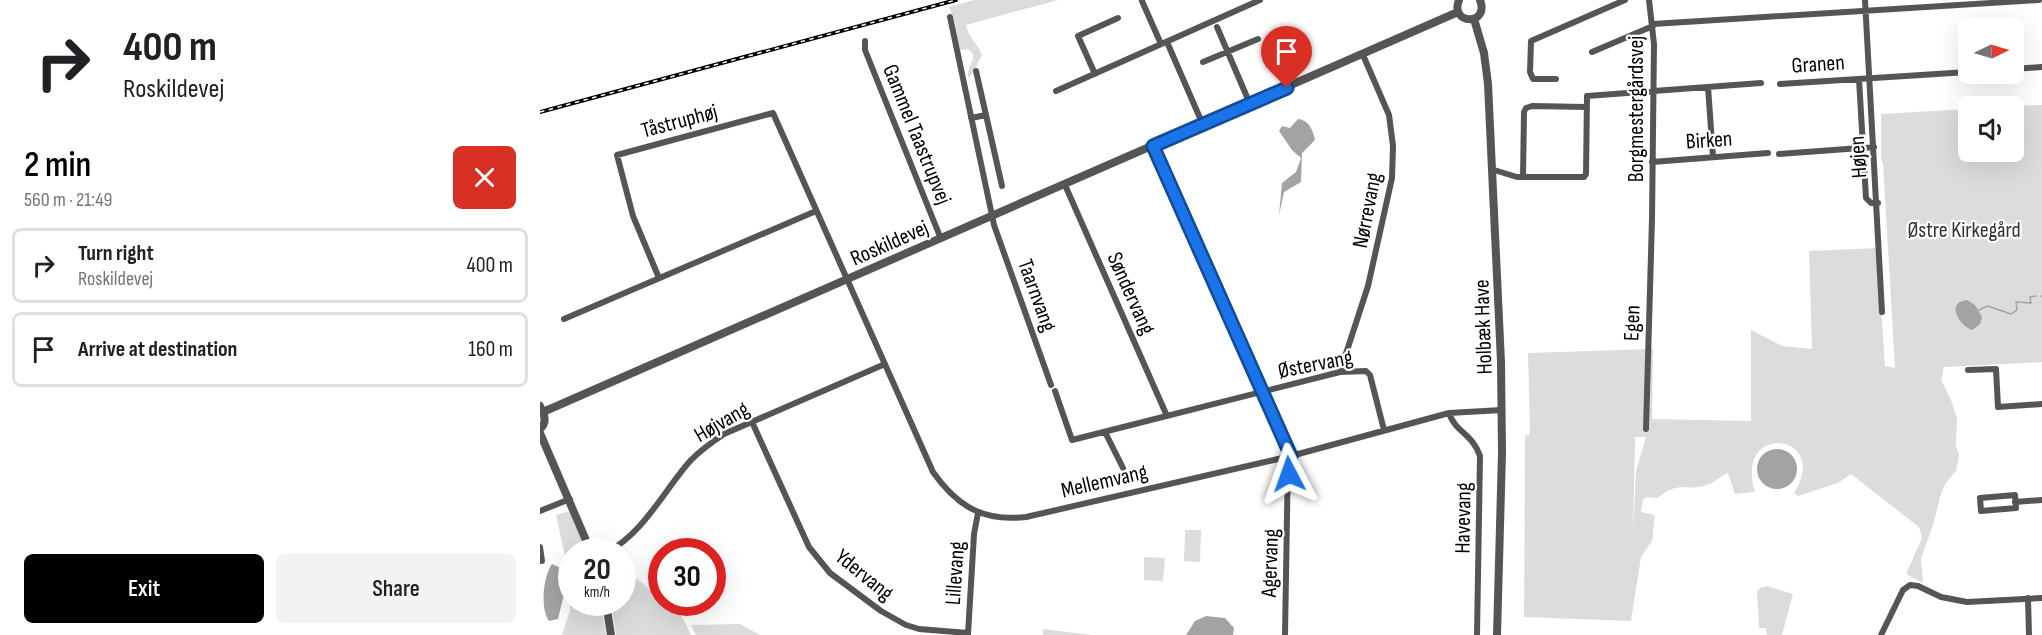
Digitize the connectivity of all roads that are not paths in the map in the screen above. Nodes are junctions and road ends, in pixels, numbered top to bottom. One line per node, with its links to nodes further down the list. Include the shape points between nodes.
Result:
1 (1260, 0): 14 (street)
2 (1459, 0): 10 (street)
3 (1625, 0): 29 (street, Borgmestergårdsvej, via 1531,41 1533,79)
4 (1649, 0): 15 (street, Borgmestergårdsvej)
5 (1865, 0): 9 (street, Højen)
6 (2039, 0): 9 (street)
7 (1142, 1): 18 (street)
8 (1483, 1): 13 (street, via 1481,12)
9 (1866, 11): 15 (street); 28 (street, Højen)
10 (1458, 12): 13 (street, via 1465,19); 21 (street, Roskildevej)
11 (950, 17): 39 (street, Taarnvang)
12 (1118, 18): 27 (street, via 1078,36)
13 (1474, 19): 48 (street, Holbæk Have, via 1487,69)
14 (1215, 24): 18 (street); 19 (street)
15 (1653, 25): 20 (street); 35 (street, Borgmestergårdsvej)
16 (1258, 39): 19 (street)
17 (865, 41): 56 (street, Gammel Taastrupvej, via 865,50)
18 (1164, 43): 27 (street); 40 (street)
19 (1227, 52): 22 (street); 36 (street)
20 (1592, 52)
21 (1363, 55): 36 (street, Roskildevej); 63 (street, Nørrevang, via 1389,115 1392,177 1368,286)
22 (1203, 62)
23 (2042, 67): 24 (street)
24 (2024, 68)
25 (976, 71): 38 (street)
26 (1958, 73): 28 (street, Granen)
27 (1095, 74): 34 (street)
28 (1870, 78): 30 (street, Granen); 42 (street, Højen)
29 (1556, 79)
30 (1859, 79): 32 (street, Granen); 43 (street, Granen)
31 (1761, 83): 33 (street)
32 (1780, 84)
33 (1708, 87): 35 (street); 46 (street)
34 (1056, 91)
35 (1653, 91): 37 (street, via 1587,96); 47 (street, Borgmestergårdsvej)
36 (1250, 104): 40 (street, Roskildevej)
37 (1587, 107): 49 (street, via 1526,108); 49 (street, via 1585,175)
38 (986, 115): 39 (street); 51 (street)
39 (971, 118): 54 (street, Taarnvang)
40 (1203, 124): 41 (street, Roskildevej)
41 (1153, 146): 50 (street, Roskildevej); 65 (street)
42 (1874, 147): 43 (street); 52 (street, Højen)
43 (1863, 148): 45 (street); 52 (street, Granen, via 1866,198)
44 (1768, 153): 46 (street, Birken)
45 (1779, 154)
46 (1713, 157): 47 (street, Birken)
47 (1652, 162): 55 (street, Borgmestergårdsvej)
48 (1494, 170): 49 (street); 68 (street, Holbæk Have)
49 (1523, 177)
50 (1065, 185): 54 (street, Roskildevej); 70 (street, Søndervang)
51 (1002, 186)
52 (1878, 203): 59 (street, Højen)
53 (816, 211): 57 (street); 57 (street, Tåstruphøj, via 773,113 617,155 633,216); 58 (street, Tåstruphøj)
54 (993, 217): 56 (street, Roskildevej); 64 (street, Taarnvang)
55 (1652, 219): 72 (street, Egen)
56 (941, 239): 58 (street, Roskildevej)
57 (659, 278): 60 (street)
58 (847, 280): 61 (street, Mellemvang); 67 (street, Roskildevej)
59 (1882, 312)
60 (564, 319)
61 (885, 364): 71 (street, Højvang); 82 (street, Mellemvang, via 933,472 958,501)
62 (1968, 370): 66 (street, via 1996,369 1998,407)
63 (1341, 372): 65 (street, Østervang); 73 (street, Østervang, via 1368,372)
64 (1053, 388): 75 (street, Østervang, via 1072,440)
65 (1263, 392): 70 (street, Østervang); 76 (street)
66 (2042, 404)
67 (541, 409): 74 (street, via 544,423)
68 (1502, 410): 69 (street, Mellemvang); 94 (street, Holbæk Have)
69 (1449, 413): 73 (street, Mellemvang); 93 (street, Havevang, via 1453,423 1477,446 1480,456)
70 (1167, 416): 75 (street, Østervang)
71 (752, 422): 84 (street, Højvang, via 707,445); 90 (street, Ydervang, via 808,547 830,573 906,625)
72 (1646, 429)
73 (1384, 430): 76 (street, Mellemvang)
74 (540, 431): 78 (street)
75 (1105, 432): 77 (street)
76 (1289, 456): 82 (street, Mellemvang, via 1026,517); 92 (street, Agervang)
77 (1123, 468)
78 (570, 499): 81 (street); 83 (street)
79 (2042, 500): 80 (street)
80 (2015, 502): 80 (street, via 2015,495 1980,498 1981,511 2016,508)
81 (540, 512)
82 (978, 513): 90 (street, Lillevang)
83 (585, 538)
84 (625, 538)
85 (540, 547): 86 (street)
86 (542, 561)
87 (2028, 598): 88 (street); 95 (street, via 1956,601 1910,585 1903,590); 96 (street)
88 (2042, 598)
89 (608, 616): 91 (street)
90 (968, 634)
91 (611, 635)
92 (1285, 635)
93 (1477, 635)
94 (1497, 635)
95 (1881, 635)
96 (2029, 635)

